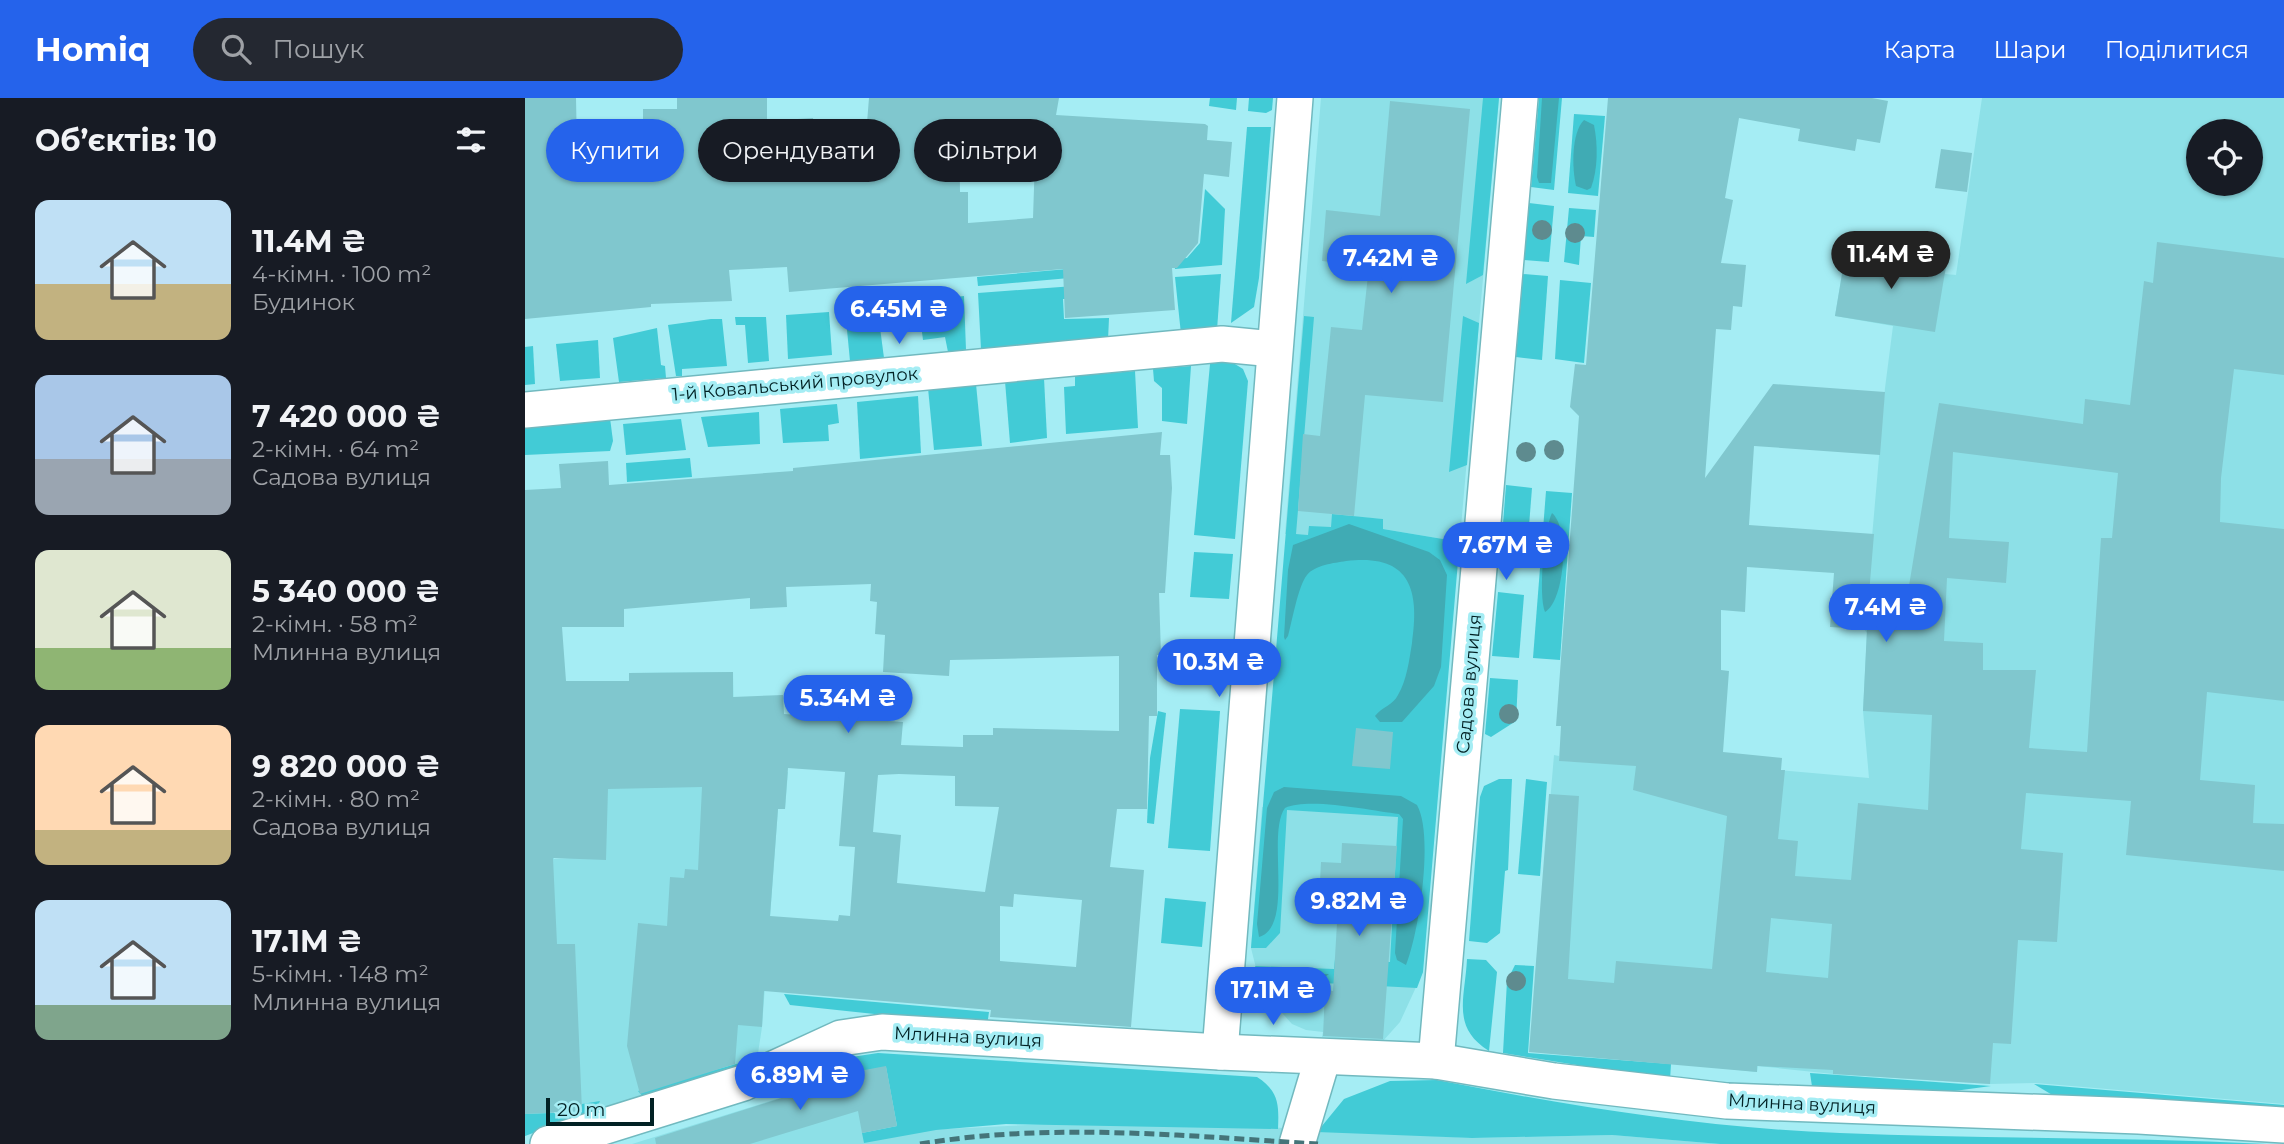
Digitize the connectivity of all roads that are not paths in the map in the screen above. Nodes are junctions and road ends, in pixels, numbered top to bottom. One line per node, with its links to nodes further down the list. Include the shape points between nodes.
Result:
1 (1295, 98): 3 (street)
2 (1520, 98): 7 (street, Садова вулиця)
3 (1274, 349): 4 (street, 1-й Ковальський провулок, via 1221,344); 5 (street)
4 (525, 410)
5 (1220, 1052): 6 (street, Млинна вулиця); 9 (street, Млинна вулиця, via 862,1033 841,1038 743,1083)
6 (1323, 1057): 7 (street, Млинна вулиця); 10 (street)
7 (1436, 1061): 8 (street, Млинна вулиця, via 1554,1081 1727,1101)
8 (2284, 1125)
9 (548, 1144)
10 (1297, 1144)

